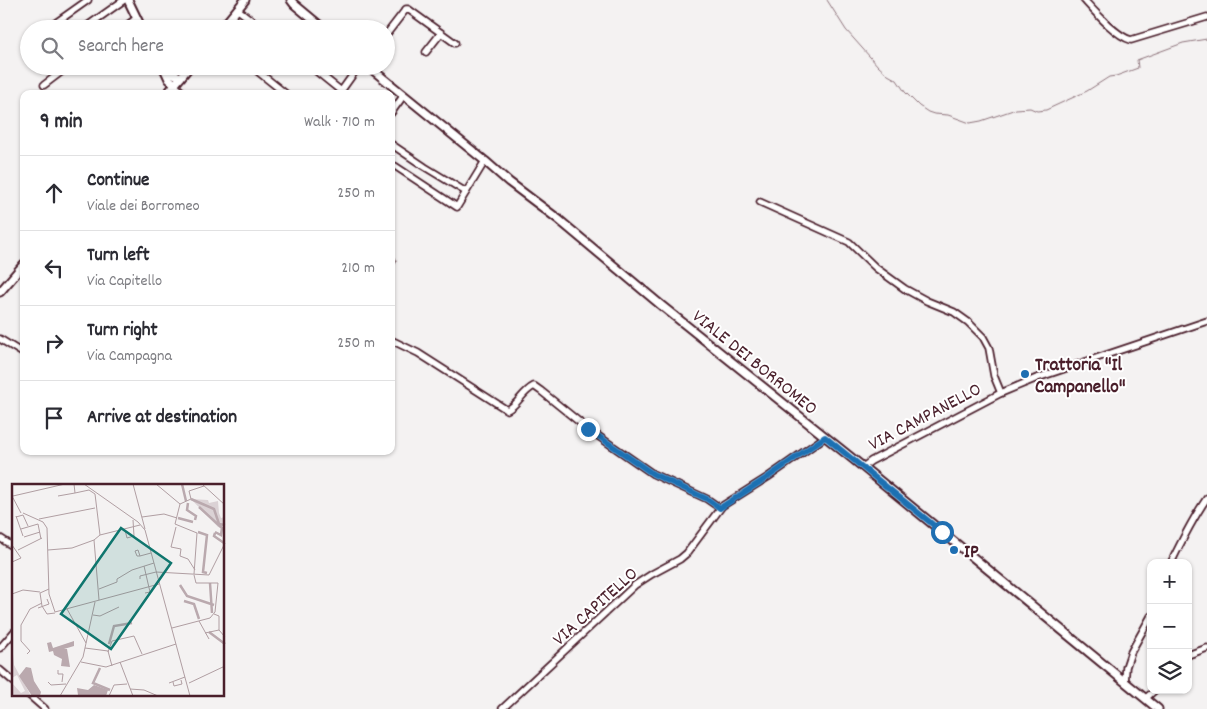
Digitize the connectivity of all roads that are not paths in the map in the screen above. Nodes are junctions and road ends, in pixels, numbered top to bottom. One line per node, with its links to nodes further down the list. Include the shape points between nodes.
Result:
1 (88, 0): 10 (street)
2 (124, 0): 11 (street)
3 (128, 0): 9 (main road)
4 (245, 0): 7 (main road)
5 (291, 0): 15 (main road)
6 (1084, 0): 8 (street, via 1124,38 1131,40)
7 (237, 9): 13 (main road); 14 (street)
8 (1207, 17)
9 (137, 18): 12 (street)
10 (60, 20)
11 (96, 20)
12 (134, 20)
13 (228, 20)
14 (251, 20)
15 (313, 20)
16 (395, 23): 17 (street, via 408,9)
17 (441, 32): 18 (street); 19 (street)
18 (455, 43)
19 (426, 52)
20 (58, 75): 28 (street)
21 (167, 75): 29 (main road)
22 (176, 75): 27 (main road)
23 (263, 75): 32 (street)
24 (320, 75): 33 (street)
25 (354, 75): 34 (street)
26 (379, 75): 35 (main road)
27 (181, 77): 29 (main road)
28 (44, 85)
29 (175, 85): 30 (main road); 31 (street)
30 (171, 90)
31 (181, 90)
32 (281, 90)
33 (338, 90)
34 (342, 90)
35 (404, 95): 36 (street); 38 (main road)
36 (395, 107)
37 (395, 147): 40 (street)
38 (485, 161): 40 (street); 49 (main road, VIALE DEI BORROMEO)
39 (395, 166): 40 (street, via 457,207)
40 (466, 192)
41 (760, 202): 48 (street, VIA CAMPANELLO, via 849,242 876,268 905,289 968,322 989,348)
42 (20, 269): 43 (main road)
43 (0, 292)
44 (1207, 321): 48 (street, VIA CAMPANELLO)
45 (0, 338): 47 (street)
46 (395, 342): 52 (street, via 418,353 506,410 534,386 653,474)
47 (20, 351)
48 (1001, 393): 50 (street, VIA CAMPANELLO)
49 (825, 437): 50 (main road, VIALE DEI BORROMEO); 52 (street, VIA CAPITELLO)
50 (863, 467): 63 (main road, VIALE DEI BORROMEO)
51 (1207, 498): 55 (street)
52 (720, 508): 68 (street, VIA CAPITELLO, via 680,560 635,585)
53 (0, 538): 54 (street)
54 (12, 546)
55 (1173, 559)
56 (1147, 623): 63 (street, via 1131,652)
57 (12, 634): 58 (street)
58 (1, 644)
59 (1207, 648): 60 (street)
60 (1192, 654)
61 (0, 670): 62 (street)
62 (12, 680)
63 (1126, 682): 66 (main road, VIALE DEI BORROMEO)
64 (1150, 694): 66 (street)
65 (30, 696): 67 (street)
66 (1146, 698): 69 (main road, VIALE DEI BORROMEO)
67 (45, 709)
68 (502, 709)
69 (1158, 709)

